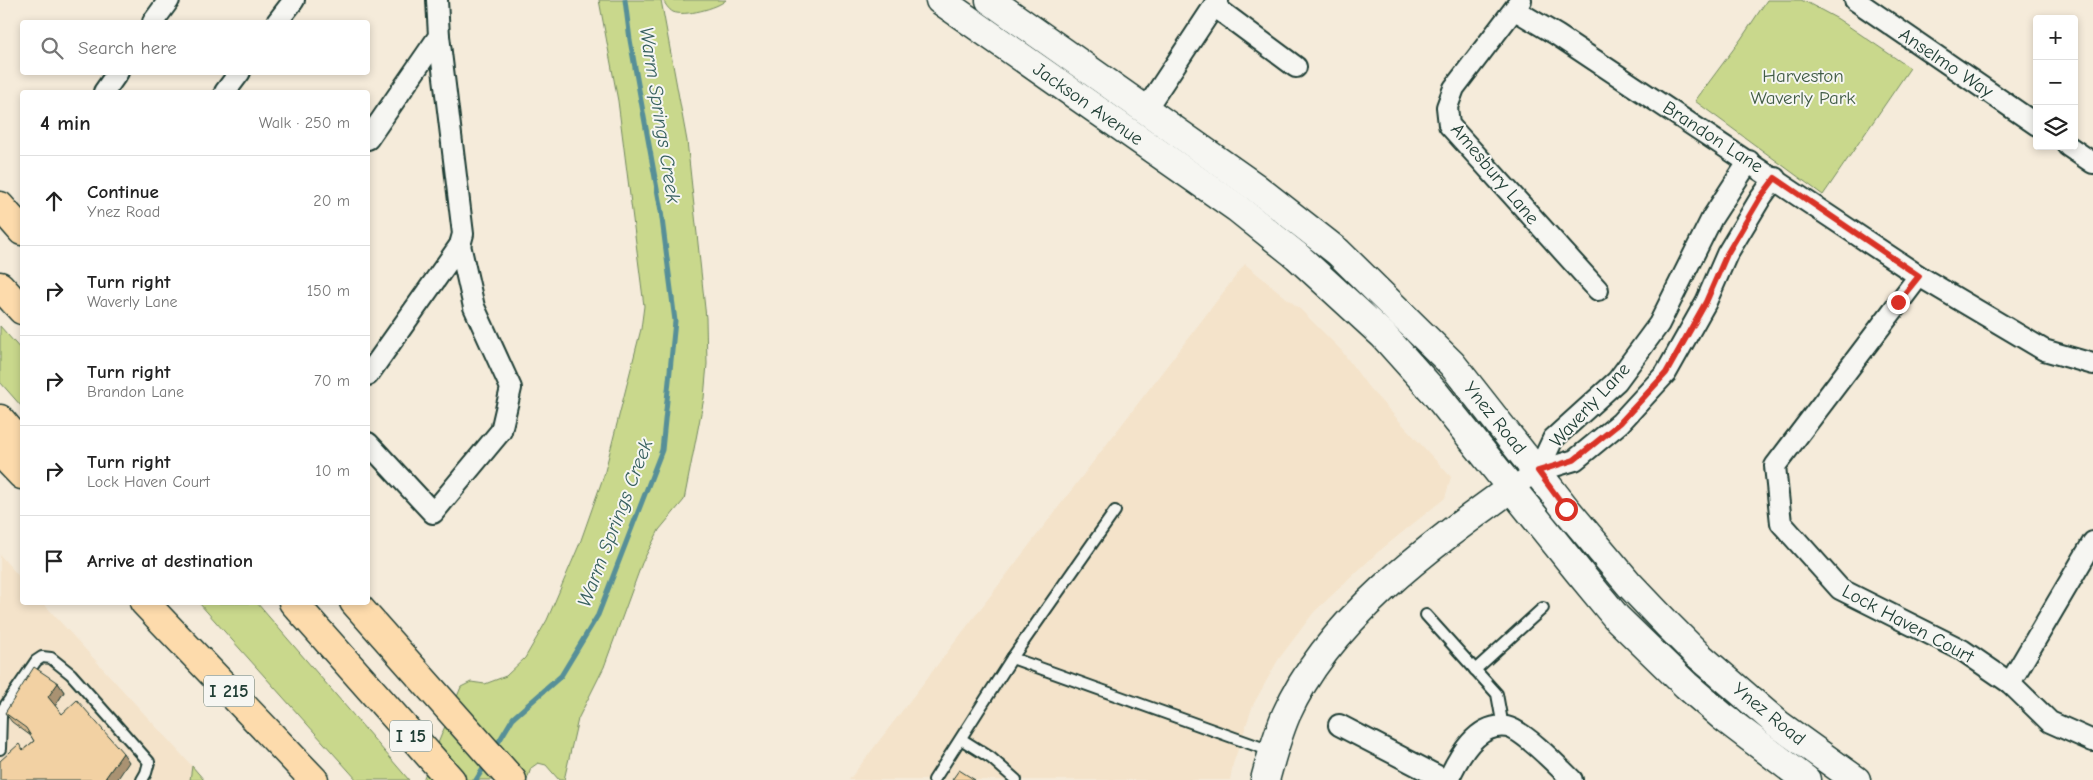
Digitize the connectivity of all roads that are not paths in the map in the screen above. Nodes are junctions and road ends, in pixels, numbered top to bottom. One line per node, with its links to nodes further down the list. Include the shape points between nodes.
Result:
1 (169, 0): 9 (street)
2 (294, 0): 10 (street)
3 (437, 0): 12 (street)
4 (940, 0): 13 (main road, Jackson Avenue)
5 (990, 0): 11 (main road, Jackson Avenue)
6 (1855, 0): 20 (street, Anselmo Way)
7 (1216, 3): 14 (street); 19 (street)
8 (1518, 5): 23 (street, Brandon Lane, via 1557,35); 33 (street, Amesbury Lane, via 1454,88 1447,107 1449,125)
9 (154, 20)
10 (279, 20)
11 (1023, 23): 13 (main road); 19 (main road, Jackson Avenue)
12 (439, 36): 21 (street); 30 (street, via 464,234)
13 (1006, 46): 28 (main road, Jackson Avenue)
14 (1296, 67)
15 (116, 75): 17 (street)
16 (238, 75): 18 (street)
17 (105, 90)
18 (226, 90)
19 (1146, 109): 26 (main road, Jackson Avenue)
20 (2033, 122)
21 (370, 136)
22 (2074, 150): 24 (street)
23 (1749, 161): 25 (street, Brandon Lane); 41 (street, Waverly Lane, via 1712,218 1658,324 1617,381 1553,439)
24 (2093, 163)
25 (1775, 178): 31 (street, Brandon Lane); 41 (street, Waverly Lane, via 1727,254 1706,302 1666,373 1620,423 1574,460)
26 (1255, 187): 41 (main road, Ynez Road, via 1338,252 1420,331 1452,364)
27 (0, 206): 29 (highway)
28 (1237, 208): 43 (main road, Ynez Road, via 1297,256 1383,335 1436,393)
29 (20, 229)
30 (460, 245): 36 (street); 39 (street, via 474,307 511,388 501,430 433,513)
31 (1919, 276): 35 (street, Brandon Lane, via 2044,350); 54 (street, Lock Haven Court, via 1775,466 1780,523 1840,589 1962,650)
32 (0, 286): 34 (highway)
33 (1598, 290)
34 (20, 308)
35 (2093, 364)
36 (370, 372)
37 (0, 419): 38 (highway)
38 (20, 443)
39 (370, 445)
40 (0, 452): 42 (highway)
41 (1538, 471): 43 (street); 71 (main road, Ynez Road, via 1629,584 1697,654 1778,724)
42 (20, 473)
43 (1511, 488): 60 (main road, via 1406,568 1332,643 1296,696); 70 (main road, Ynez Road, via 1616,617 1723,717)
44 (1115, 512): 52 (lane)
45 (2093, 542): 54 (street)
46 (147, 605): 62 (highway, I 215)
47 (163, 605): 62 (highway)
48 (297, 605): 63 (highway, I 15)
49 (357, 605): 64 (highway)
50 (1543, 608): 53 (lane)
51 (1426, 615): 53 (lane)
52 (1012, 658): 57 (lane); 60 (lane)
53 (1475, 670): 56 (lane, via 1497,694)
54 (2010, 683): 58 (street, Lock Haven Court, via 2050,722)
55 (1339, 725): 68 (street)
56 (1503, 727): 68 (street, via 1489,728 1472,740); 69 (street, via 1531,741)
57 (961, 739): 65 (lane); 66 (lane, via 991,758)
58 (2093, 741)
59 (0, 749): 61 (lane, via 3,709 36,661 42,657 52,658 71,674 149,762)
60 (1272, 751): 67 (main road)
61 (142, 780)
62 (314, 780)
63 (451, 780)
64 (512, 780)
65 (934, 780)
66 (1016, 780)
67 (1265, 780)
68 (1447, 780)
69 (1572, 780)
70 (1806, 780)
71 (1856, 780)

